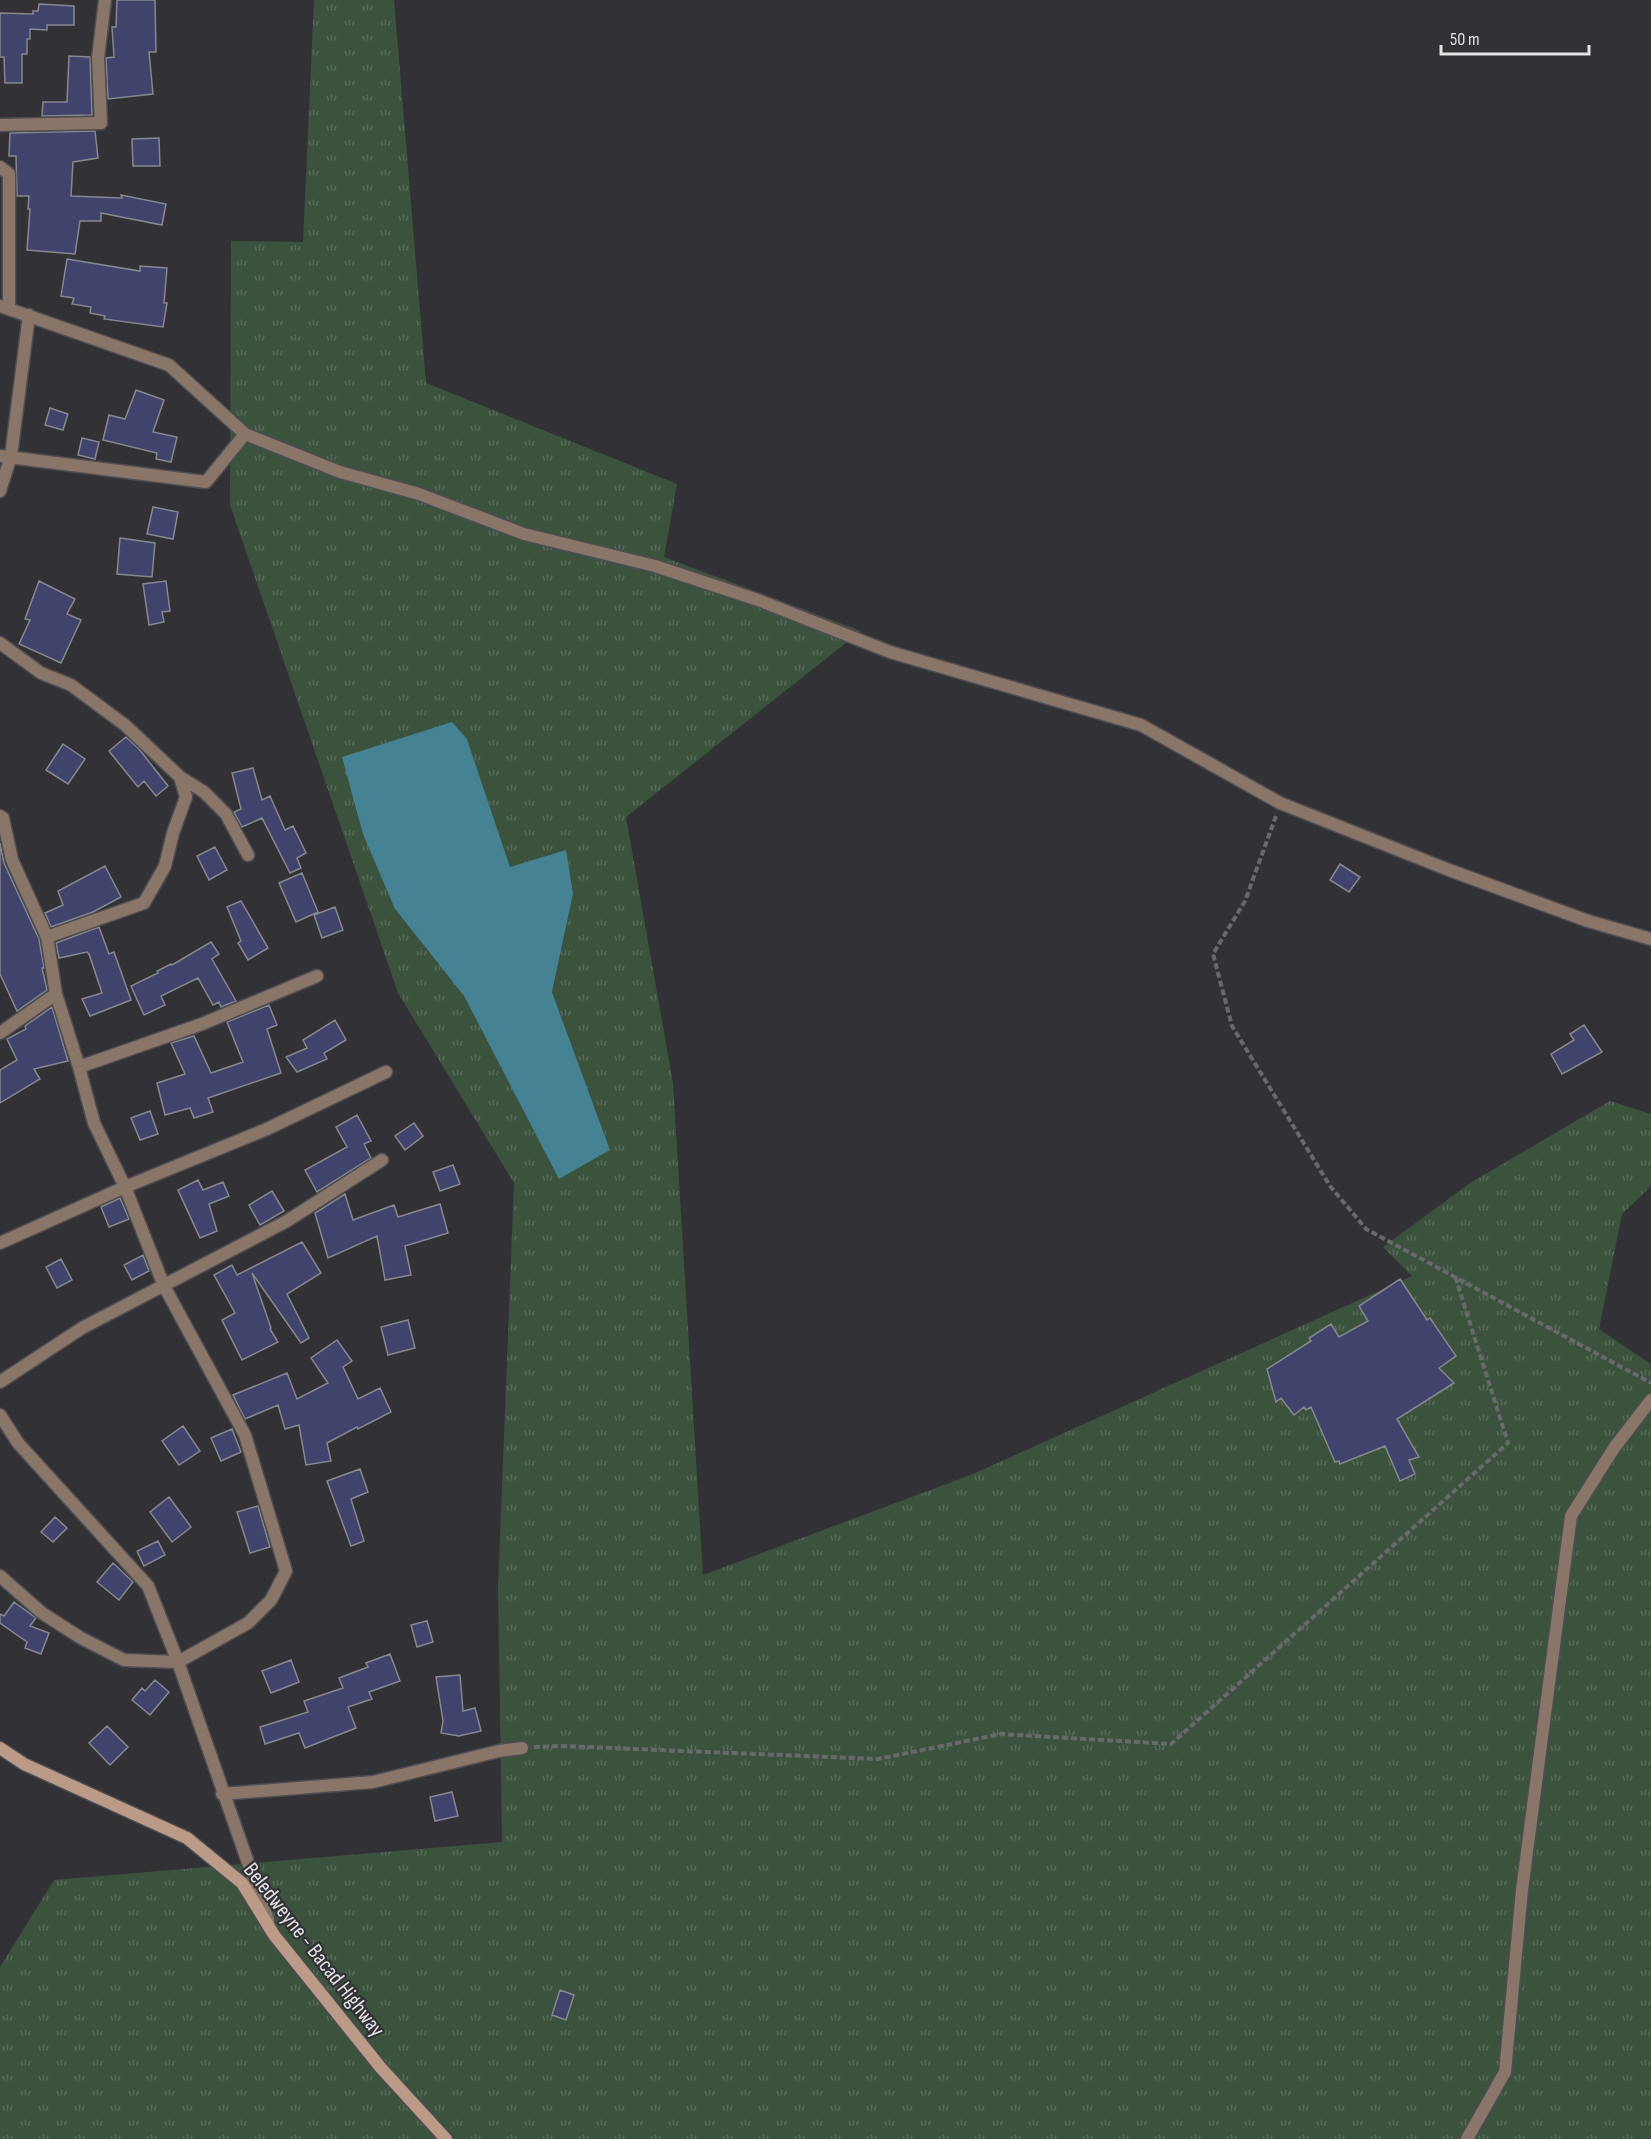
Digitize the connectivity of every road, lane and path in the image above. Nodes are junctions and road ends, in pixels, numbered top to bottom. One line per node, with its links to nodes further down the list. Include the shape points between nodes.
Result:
1 (105, 0): 2 (street, via 98,58 101,123)
2 (0, 125)
3 (0, 167): 4 (street, via 9,174)
4 (4, 307): 5 (street)
5 (30, 315): 6 (street, via 169,365); 7 (street)
6 (245, 434): 7 (street, via 206,482); 11 (street, via 340,472 419,494 524,534 655,566 758,600 890,652 1141,725)
7 (5, 456): 8 (street)
8 (0, 491)
9 (0, 643): 10 (street, via 41,673 71,685 125,724)
10 (180, 777): 13 (street, via 204,792 226,814); 14 (street, via 186,797 165,866 144,903)
11 (1280, 803): 15 (street, via 1588,921); 24 (path, via 1245,902 1214,954 1232,1026 1330,1186 1366,1229)
12 (0, 816): 14 (street, via 12,860)
13 (248, 855)
14 (47, 937): 17 (street)
15 (1651, 939)
16 (317, 976): 19 (street, via 202,1024)
17 (56, 994): 18 (street); 19 (street)
18 (0, 1033)
19 (79, 1067): 22 (street, via 94,1123)
20 (386, 1072): 22 (street, via 267,1128)
21 (382, 1160): 25 (street, via 287,1221)
22 (125, 1187): 23 (street); 25 (street)
23 (0, 1243)
24 (1455, 1276): 27 (path); 33 (path, via 1508,1443 1171,1744 1001,1734 878,1759 561,1746)
25 (164, 1286): 26 (street, via 81,1328); 31 (street, via 245,1435 286,1571 271,1600 248,1623)
26 (0, 1382)
27 (1651, 1383)
28 (1651, 1400): 37 (street, via 1614,1448 1572,1516 1522,1890 1505,2072)
29 (0, 1415): 31 (street, via 18,1443 148,1586)
30 (0, 1576): 31 (street, via 42,1612 124,1660)
31 (178, 1662): 34 (street)
32 (0, 1748): 35 (street, Beledweyne - Bacad Highway, via 24,1764 187,1838 242,1883)
33 (522, 1748): 34 (street, via 373,1782)
34 (222, 1794): 35 (street)
35 (274, 1935): 36 (street, Beledweyne - Bacad Highway, via 381,2068)
36 (446, 2139)
37 (1467, 2139)

